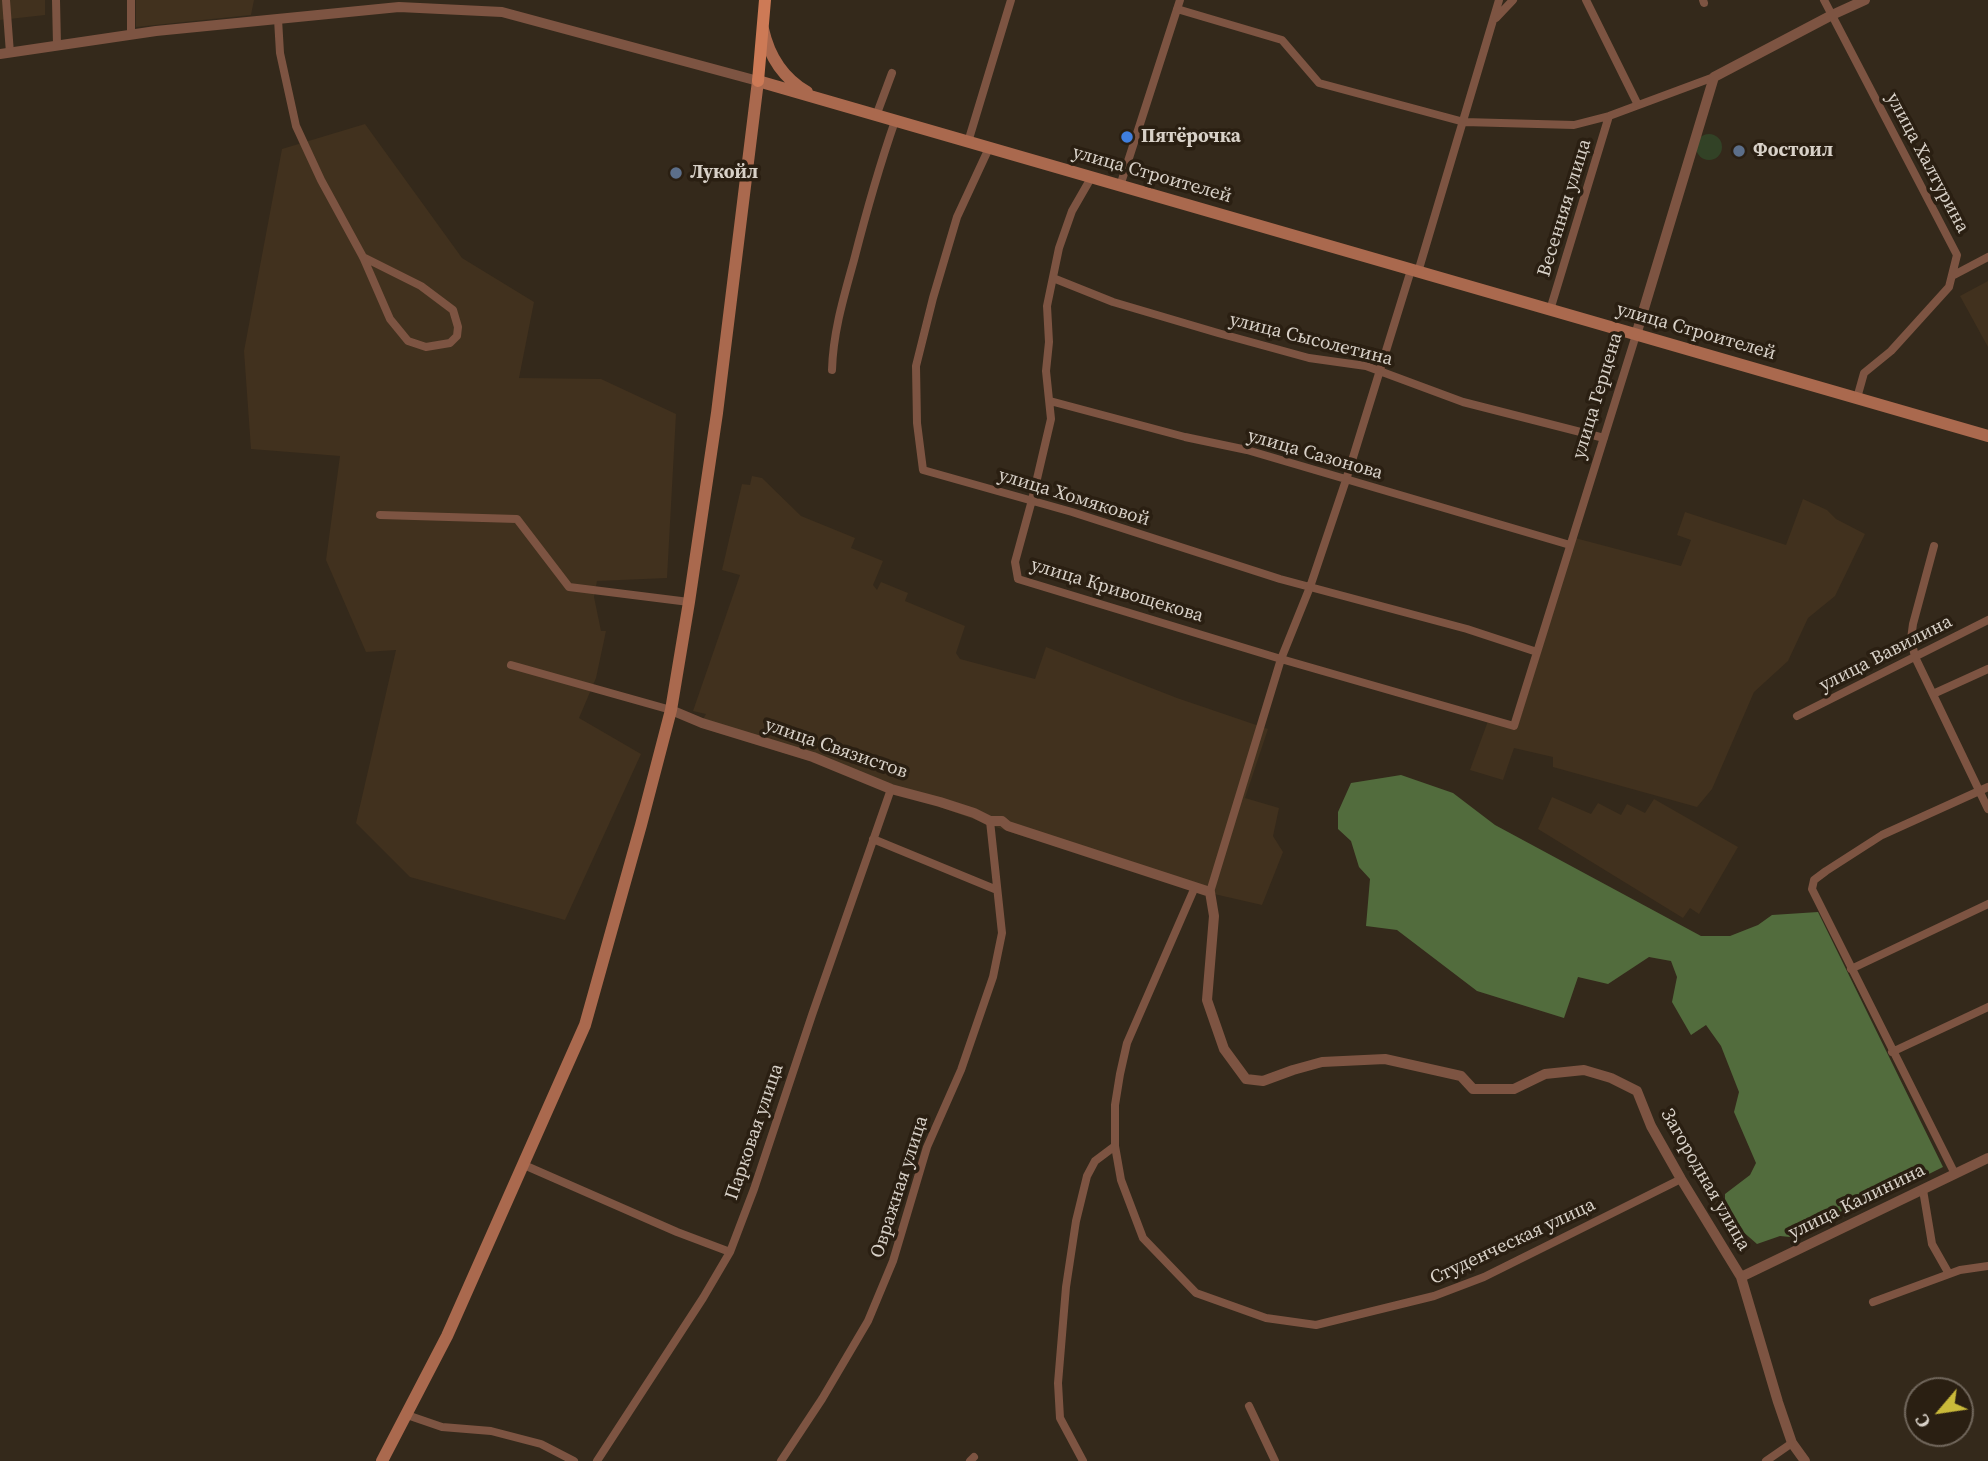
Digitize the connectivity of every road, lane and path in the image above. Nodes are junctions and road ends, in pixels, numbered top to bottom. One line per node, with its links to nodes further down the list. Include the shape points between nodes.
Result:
1 (6, 0): 19 (street)
2 (57, 0): 18 (street)
3 (131, 0): 17 (street)
4 (765, 0): 16 (main road)
5 (1011, 0): 29 (street)
6 (1180, 0): 12 (street)
7 (1499, 0): 15 (street)
8 (1513, 0): 15 (street)
9 (1587, 0): 24 (street)
10 (1824, 0): 13 (street, улица Халтурина)
11 (1865, 0): 13 (street)
12 (1177, 9): 28 (street, via 1282,40 1319,83); 32 (street)
13 (1832, 15): 21 (street); 36 (street, улица Халтурина, via 1957,255)
14 (278, 19): 17 (street, улица Строителей); 22 (street, улица Строителей, via 399,7 502,12); 33 (street, via 279,53 296,126)
15 (1493, 21): 28 (street)
16 (763, 29): 22 (main road); 23 (main road, via 779,68 799,88)
17 (131, 35): 18 (street, улица Строителей)
18 (57, 46): 19 (street, улица Строителей)
19 (5, 53)
20 (892, 73): 25 (street)
21 (1714, 77): 24 (street); 39 (street, улица Герцена)
22 (758, 81): 23 (main road, улица Строителей); 52 (main road)
23 (820, 99): 25 (main road, улица Строителей)
24 (1638, 105): 26 (street)
25 (876, 116): 27 (main road, улица Строителей)
26 (1609, 116): 28 (street, via 1574,125); 38 (street, Весенняя улица)
27 (895, 121): 29 (main road, улица Строителей); 40 (street, via 840,312)
28 (1464, 122): 35 (street)
29 (968, 142): 30 (main road, улица Строителей)
30 (989, 148): 31 (main road, улица Строителей); 47 (street, улица Хомяковой, via 957,217 933,298 916,366 917,423 923,470)
31 (1091, 177): 32 (main road, улица Строителей); 37 (street, via 1072,211)
32 (1121, 186): 35 (main road, улица Строителей)
33 (362, 257): 33 (street, via 390,319 408,341 426,347 450,343 457,336 453,310 421,286)
34 (1988, 257): 36 (street)
35 (1415, 271): 38 (main road, улица Строителей); 41 (street)
36 (1952, 276): 42 (street, via 1949,287 1891,351 1864,373)
37 (1053, 278): 41 (street, улица Сысолетина, via 1113,302 1218,333); 43 (street, via 1047,306)
38 (1550, 310): 39 (main road, улица Строителей)
39 (1636, 335): 42 (main road, улица Строителей); 45 (street, улица Герцена)
40 (832, 370)
41 (1379, 371): 45 (street, улица Сысолетина, via 1463,402); 46 (street)
42 (1857, 398): 44 (main road, улица Строителей)
43 (1050, 401): 46 (street, улица Сазонова); 47 (street, via 1051,419)
44 (1988, 436)
45 (1604, 438): 49 (street, улица Герцена)
46 (1346, 480): 49 (street, улица Сазонова); 51 (street)
47 (1032, 500): 51 (street, улица Хомяковой); 56 (street, улица Кривощекова, via 1015,562 1018,579)
48 (380, 514): 52 (street, via 517,519 569,587)
49 (1570, 545): 54 (street, улица Герцена)
50 (1934, 546): 55 (street, via 1913,624)
51 (1310, 587): 54 (street, улица Хомяковой); 56 (street)
52 (689, 602): 60 (main road)
53 (1988, 620): 55 (street, улица Вавилина)
54 (1537, 652): 56 (street, улица Герцена, via 1514,726)
55 (1915, 657): 59 (street); 61 (street, улица Вавилина)
56 (1281, 659): 69 (street)
57 (511, 665): 60 (street)
58 (1988, 669): 59 (street)
59 (1933, 694): 63 (street)
60 (671, 710): 62 (street, улица Связистов, via 813,757); 76 (main road, via 585,1025)
61 (1797, 716)
62 (891, 789): 65 (street, улица Связистов); 66 (street, Парковая улица)
63 (1984, 789): 64 (street); 71 (street, via 1882,835 1814,880 1812,889)
64 (1988, 808)
65 (990, 821): 67 (street, улица Связистов, via 1002,821 1008,827); 68 (street, Овражная улица)
66 (873, 839): 68 (street); 80 (street, Парковая улица)
67 (1195, 887): 69 (street, улица Связистов); 74 (street, Студенческая улица, via 1127,1043 1115,1105)
68 (997, 890): 91 (street, Овражная улица, via 1002,933 993,977 961,1070 926,1147 893,1261 868,1321)
69 (1210, 892): 78 (street, Загородная улица, via 1214,916 1207,1000 1224,1049 1246,1079 1263,1081 1322,1062 1385,1059 1461,1076 1473,1089 1498,1090 1514,1089 1545,1074 1584,1070 1637,1091)
70 (1988, 904): 71 (street)
71 (1851, 969): 73 (street)
72 (1988, 1007): 73 (street)
73 (1892, 1052): 77 (street)
74 (1115, 1146): 78 (street, Студенческая улица, via 1121,1180 1143,1238 1196,1293 1265,1318 1316,1325 1434,1296 1484,1276); 92 (street, via 1095,1161 1087,1176 1066,1287 1058,1383 1060,1418)
75 (1988, 1158): 77 (street, улица Калинина)
76 (524, 1166): 80 (street); 86 (main road)
77 (1955, 1174): 79 (street, улица Калинина)
78 (1681, 1179): 83 (street, Загородная улица)
79 (1923, 1190): 82 (street, via 1932,1244); 83 (street, улица Калинина)
80 (730, 1252): 90 (street, Парковая улица)
81 (1988, 1266): 82 (street)
82 (1949, 1274): 84 (street)
83 (1741, 1278): 87 (street, Загородная улица)
84 (1873, 1302)
85 (1249, 1406): 93 (street)
86 (407, 1415): 88 (main road); 89 (street, via 541,1444)
87 (1792, 1443): 94 (street); 95 (street, Загородная улица)
88 (382, 1461)
89 (574, 1461)
90 (597, 1461)
91 (780, 1461)
92 (1083, 1461)
93 (1275, 1461)
94 (1766, 1461)
95 (1805, 1461)

